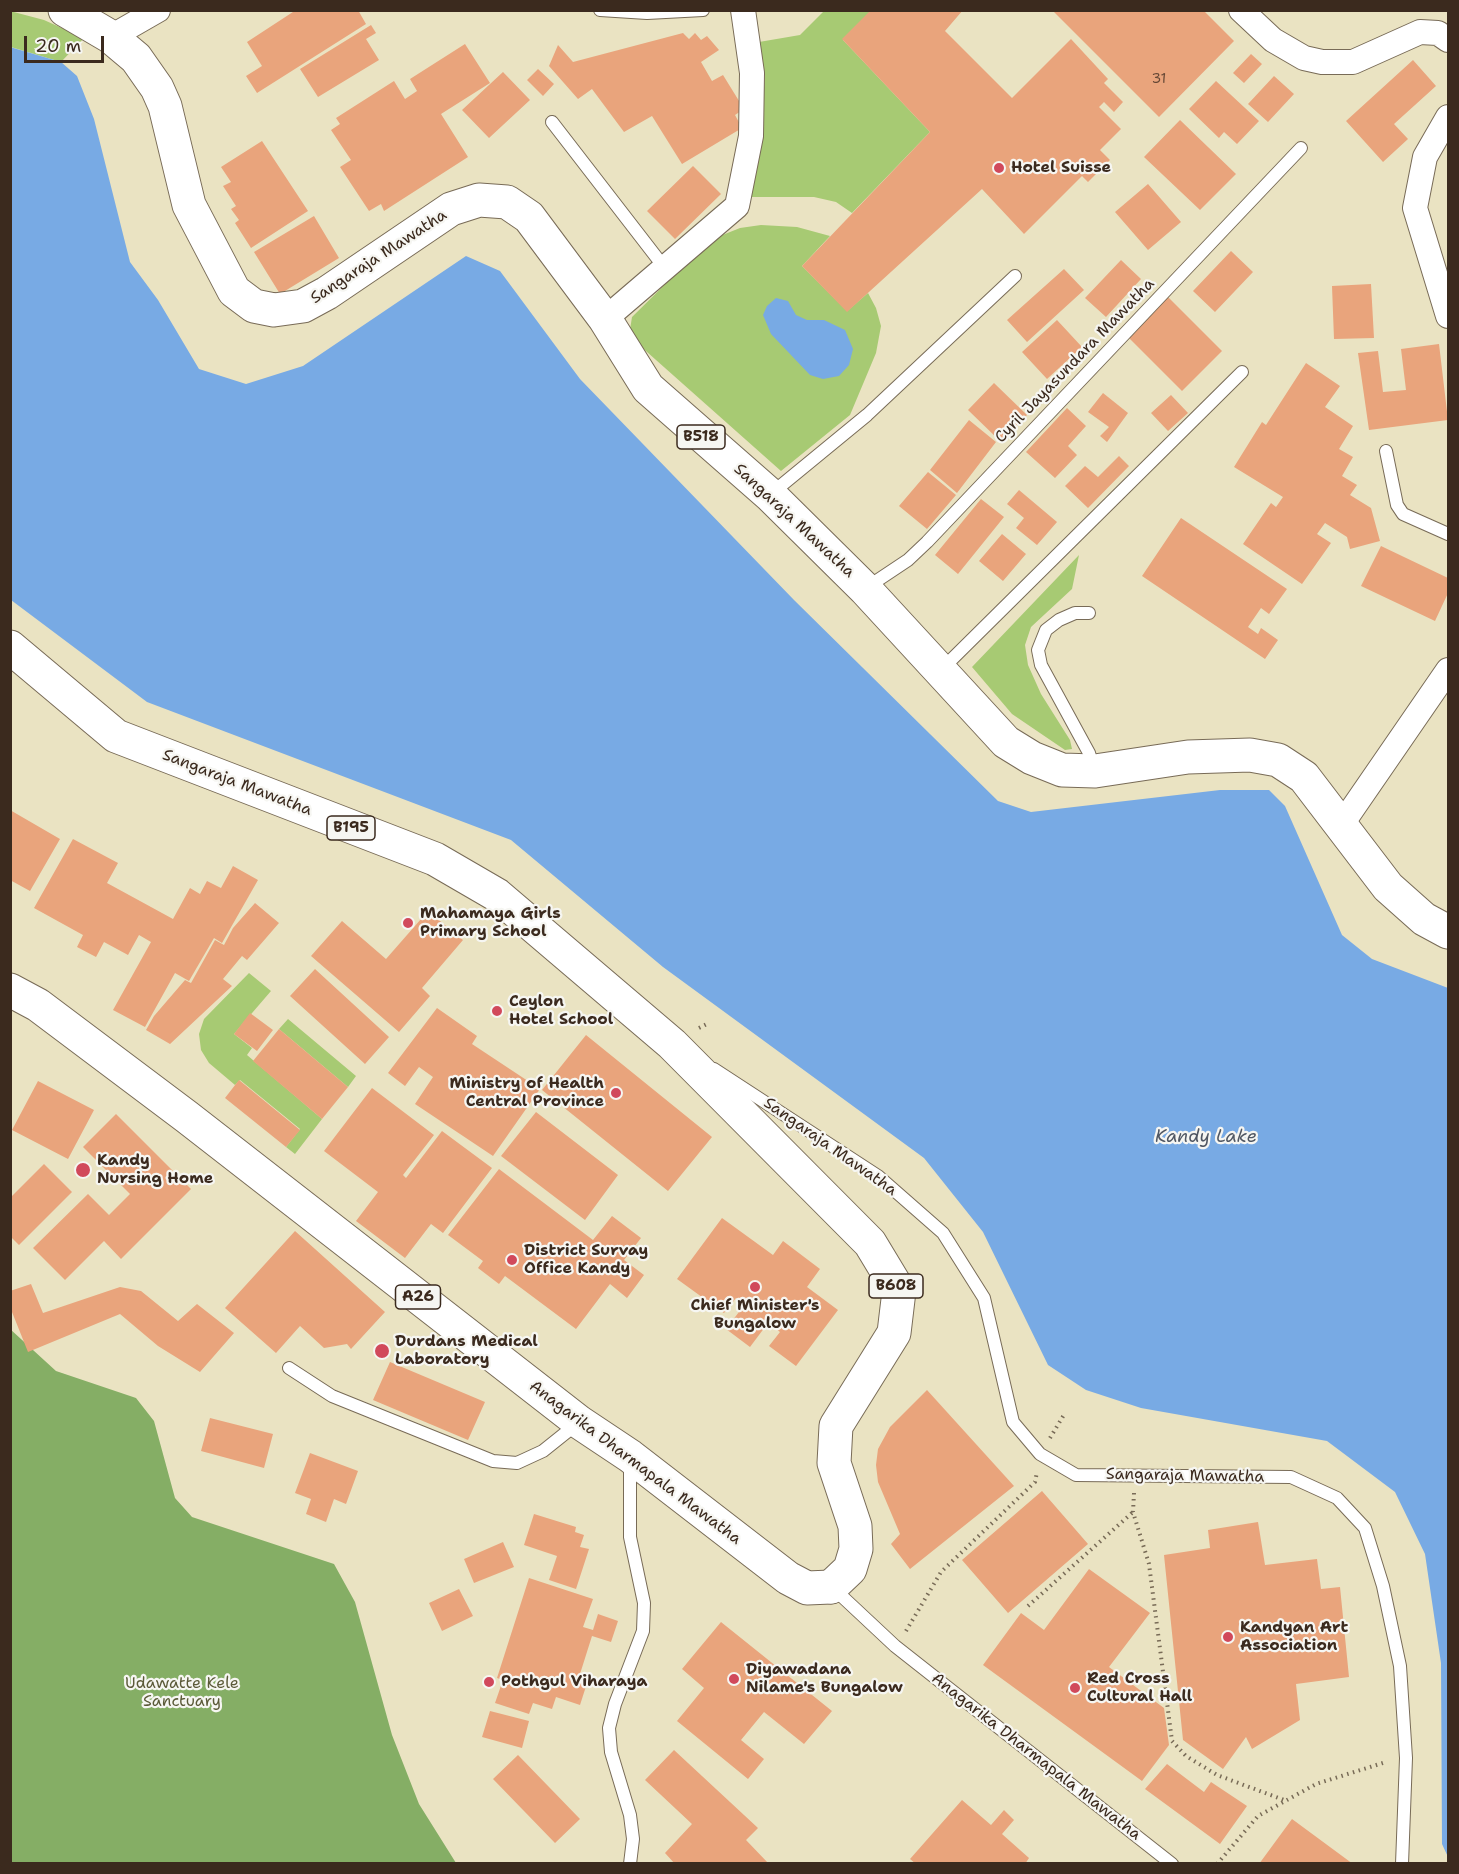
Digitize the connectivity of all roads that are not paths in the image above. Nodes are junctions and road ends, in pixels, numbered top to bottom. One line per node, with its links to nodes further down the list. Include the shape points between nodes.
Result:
1 (64, 10): 7 (main road, Sangaraja Mawatha / B518)
2 (158, 10): 7 (street)
3 (600, 10): 4 (lane)
4 (703, 10)
5 (742, 10): 12 (street, via 752,73 752,136 737,206)
6 (1241, 10): 8 (street, via 1273,40 1304,58 1322,62 1353,62 1420,32 1438,33)
7 (111, 37): 15 (main road, Sangaraja Mawatha / B518, via 136,58 157,88 189,205 234,291 254,306 274,310 303,306 451,210 479,200 507,202 529,217)
8 (1449, 40)
9 (1449, 117): 14 (street, via 1425,157 1415,208)
10 (552, 122): 12 (lane)
11 (1301, 148): 20 (lane, Cyril Jayasundara Mawatha, via 927,543)
12 (663, 267): 15 (street)
13 (1015, 276): 18 (lane, via 867,415)
14 (1449, 316)
15 (605, 319): 18 (main road, Sangaraja Mawatha / B518, via 648,388)
16 (1242, 372): 23 (lane)
17 (1386, 450): 19 (lane, via 1397,505 1403,514)
18 (770, 495): 20 (main road, Sangaraja Mawatha / B518)
19 (1449, 534)
20 (865, 589): 23 (main road, Sangaraja Mawatha / B518)
21 (1089, 613): 25 (lane, via 1075,613 1059,620 1046,630 1038,650 1041,665)
22 (10, 647): 29 (main road, Sangaraja Mawatha / B195, via 116,736 435,860 497,895)
23 (941, 670): 25 (main road, Sangaraja Mawatha / B518, via 1006,742 1062,770)
24 (1449, 670): 26 (street)
25 (1095, 771): 26 (main road, Sangaraja Mawatha / B518, via 1188,757 1250,755 1278,760 1304,777)
26 (1342, 824): 27 (main road, Sangaraja Mawatha / B518, via 1388,887 1424,919)
27 (1449, 932)
28 (10, 990): 31 (main road, Anagarika Dharmapala Mawatha / A26, via 38,1005 187,1117)
29 (672, 1044): 33 (main road, B608, via 870,1243 899,1291 894,1333 836,1426 834,1463 855,1526 856,1549 850,1569); 36 (lane, Sangaraja Mawatha, via 737,1082 878,1176 943,1233 984,1298 1012,1422 1040,1454 1076,1475 1291,1477 1337,1498 1365,1528 1383,1586 1400,1666 1406,1758)
30 (289, 1368): 31 (lane, via 332,1396 493,1461 517,1463 543,1451)
31 (579, 1422): 32 (main road, Anagarika Dharmapala Mawatha / A26)
32 (630, 1456): 33 (main road, Anagarika Dharmapala Mawatha / A26, via 788,1578 807,1588); 34 (lane, via 630,1536 644,1603 643,1631 609,1728 611,1752 630,1815)
33 (831, 1587): 35 (lane, Anagarika Dharmapala Mawatha, via 895,1646)
34 (630, 1863)
35 (1172, 1863)
36 (1402, 1863)

